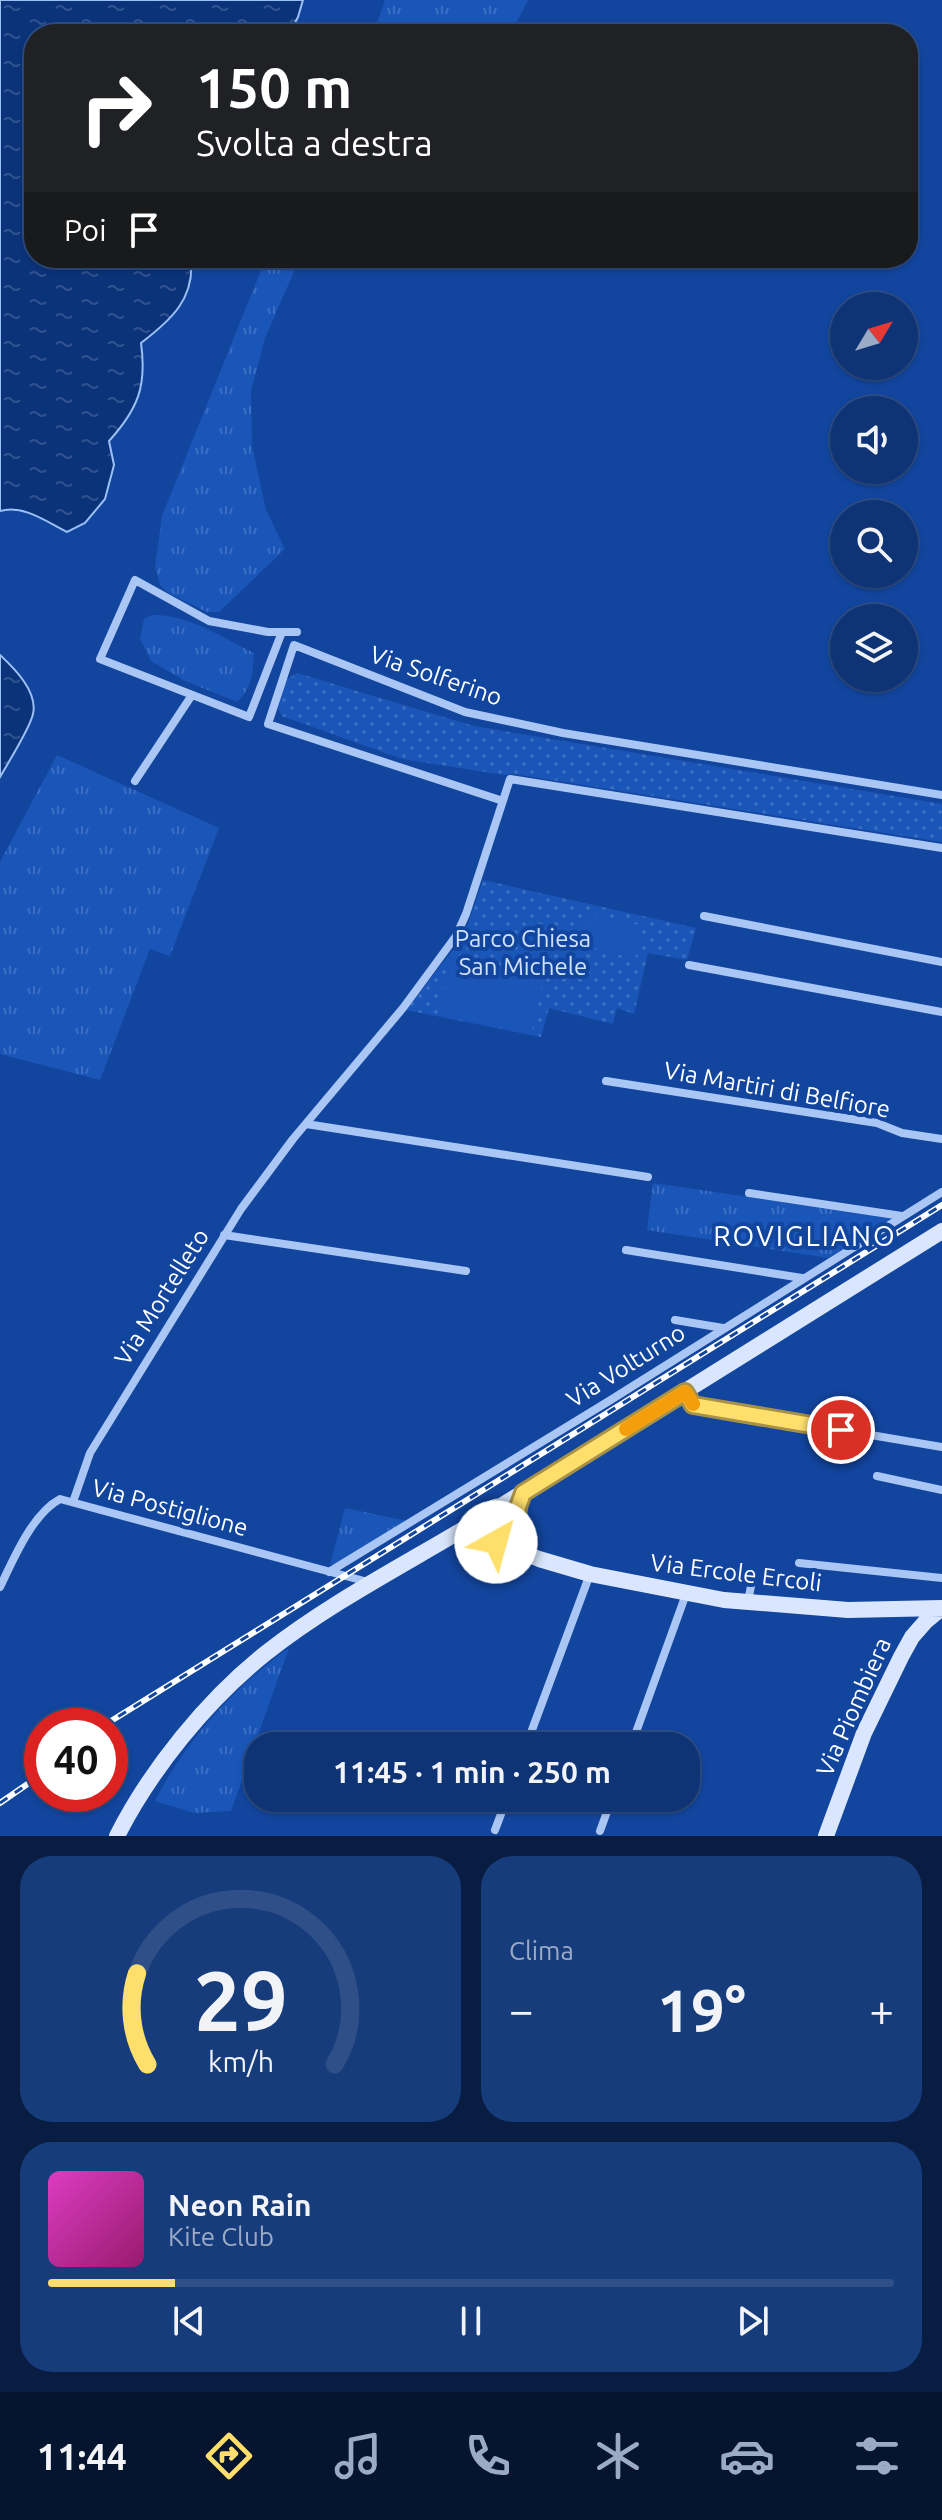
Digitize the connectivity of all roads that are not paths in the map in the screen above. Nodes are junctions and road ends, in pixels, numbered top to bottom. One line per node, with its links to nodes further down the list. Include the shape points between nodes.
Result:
1 (282, 632): 2 (street); 3 (street, via 249,717); 3 (street, via 209,621 135,580 100,659)
2 (297, 632)
3 (192, 695): 4 (street)
4 (135, 781)
5 (942, 795): 6 (street, Via Solferino, via 465,712 294,645 268,724)
6 (503, 801): 7 (street, Via Mortelleto, via 510,779); 13 (street, Via Mortelleto, via 456,936)
7 (942, 848)
8 (704, 916): 9 (street)
9 (942, 962)
10 (689, 965): 11 (street)
11 (942, 1012)
12 (606, 1081): 14 (street, Via Martiri di Belfiore, via 877,1123)
13 (306, 1124): 15 (street); 20 (street, Via Mortelleto)
14 (942, 1139)
15 (648, 1177)
16 (942, 1192): 18 (street, Via Volturno)
17 (749, 1193): 18 (street)
18 (902, 1216): 23 (street, Via Volturno)
19 (942, 1231): 26 (street)
20 (224, 1235): 22 (street); 31 (street, Via Mortelleto, via 90,1453)
21 (626, 1250): 23 (street)
22 (466, 1271)
23 (802, 1278): 25 (street, Via Volturno)
24 (675, 1320): 25 (street)
25 (724, 1328): 40 (street, Via Volturno)
26 (685, 1392): 27 (street, via 693,1405); 30 (street)
27 (942, 1447)
28 (877, 1476): 29 (street)
29 (942, 1490)
30 (523, 1493): 32 (street); 34 (street)
31 (73, 1502): 40 (street, Via Postiglione); 45 (street, Via Postiglione, via 53,1503 33,1525)
32 (501, 1506): 33 (street); 34 (street, via 511,1510)
33 (482, 1518): 35 (street); 36 (street)
34 (517, 1523): 37 (street, via 514,1536); 38 (street)
35 (457, 1534): 36 (street); 44 (street)
36 (485, 1535): 37 (street)
37 (501, 1543): 38 (street, Via Ercole Ercoli)
38 (529, 1554): 41 (street, Via Ercole Ercoli)
39 (799, 1563): 42 (street)
40 (329, 1572): 44 (street, Via Postiglione)
41 (590, 1574): 46 (street, Via Ercole Ercoli); 49 (street)
42 (942, 1578)
43 (752, 1581): 47 (street)
44 (373, 1584): 55 (street, via 280,1643 223,1693 151,1779)
45 (0, 1587)
46 (686, 1594): 47 (street, Via Ercole Ercoli); 50 (street)
47 (747, 1602): 48 (street, Via Ercole Ercoli, via 848,1610)
48 (942, 1608): 56 (street, Via Piombiera, via 919,1629 901,1657 864,1733)
49 (531, 1732)
50 (636, 1732)
51 (502, 1812): 53 (street)
52 (607, 1812): 54 (street)
53 (495, 1830)
54 (600, 1831)
55 (117, 1836)
56 (826, 1836)

